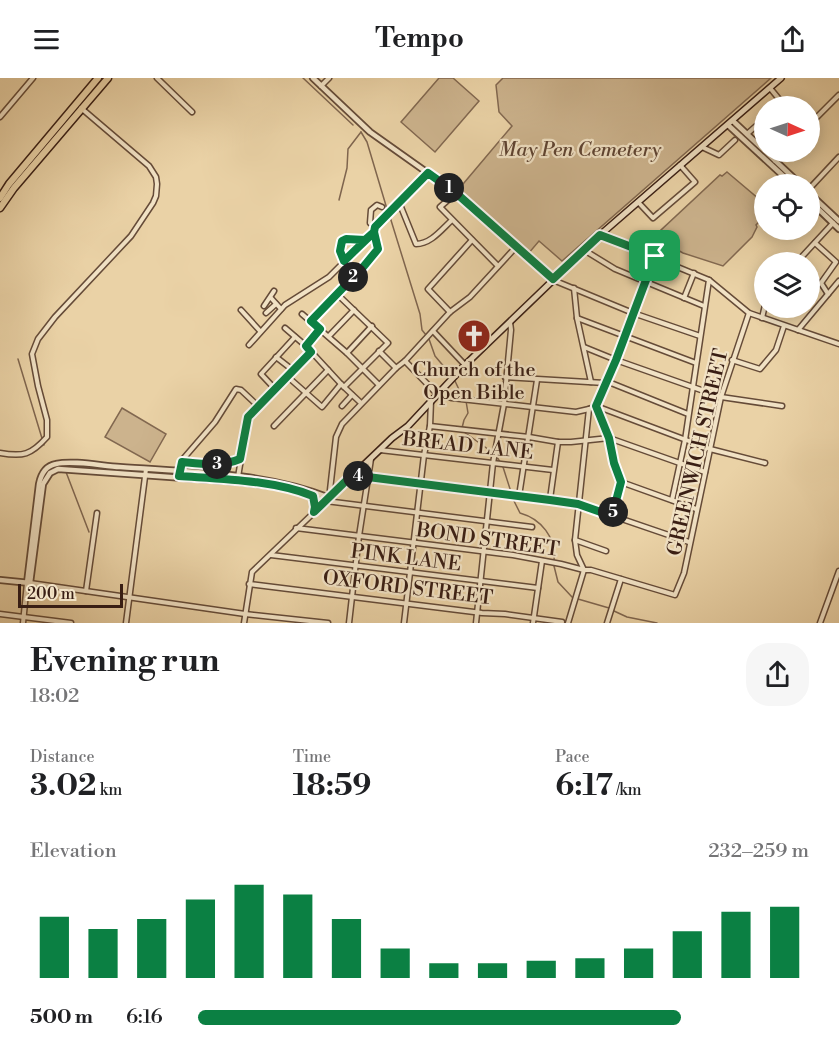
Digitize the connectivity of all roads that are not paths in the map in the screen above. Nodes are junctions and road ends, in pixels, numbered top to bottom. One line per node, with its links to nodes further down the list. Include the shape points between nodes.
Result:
1 (33, 78): 16 (street)
2 (98, 78): 12 (highway)
3 (108, 78): 13 (highway)
4 (157, 78): 14 (street)
5 (313, 78): 8 (street)
6 (329, 78): 8 (street)
7 (781, 78): 9 (main road)
8 (321, 86): 26 (street, via 370,132)
9 (770, 88): 11 (street); 17 (main road)
10 (839, 95): 15 (street)
11 (776, 96)
12 (75, 104): 13 (street); 31 (highway)
13 (82, 109): 36 (highway); 140 (street, via 148,166 156,177 156,196 131,236 38,339 32,354 47,420 46,439 26,454)
14 (192, 112)
15 (820, 114)
16 (0, 117)
17 (731, 123): 19 (street); 22 (main road); 27 (street)
18 (754, 128): 19 (street)
19 (747, 134): 21 (street)
20 (735, 140): 22 (street, via 718,155)
21 (754, 141)
22 (702, 147): 25 (main road)
23 (839, 157): 29 (street)
24 (776, 162): 28 (street)
25 (680, 165): 33 (main road); 33 (street, via 694,182 662,212 653,218)
26 (428, 173): 30 (street); 32 (street)
27 (782, 174)
28 (789, 174)
29 (820, 177)
30 (456, 193): 39 (street, via 440,207); 46 (street)
31 (0, 198)
32 (399, 202): 39 (street, via 416,244 434,237); 41 (street)
33 (638, 202): 42 (main road)
34 (820, 203): 38 (street)
35 (382, 207): 41 (street, via 377,205 371,210)
36 (0, 208)
37 (820, 208): 38 (street)
38 (837, 219): 40 (street); 45 (street)
39 (452, 220): 44 (street)
40 (839, 229)
41 (374, 230): 43 (street); 59 (street, via 378,249)
42 (600, 235): 47 (main road); 49 (street)
43 (365, 240): 50 (street); 50 (street, via 342,241)
44 (472, 240): 51 (street); 69 (street, via 428,289)
45 (815, 243): 48 (street); 60 (street, via 836,262 821,283)
46 (516, 247): 51 (street); 53 (street)
47 (584, 250): 53 (main road); 56 (street)
48 (806, 252)
49 (655, 256): 52 (street); 56 (street)
50 (344, 261): 66 (street, via 329,277)
51 (498, 266): 69 (street, via 470,297)
52 (694, 273): 54 (street); 62 (street)
53 (553, 279): 57 (street); 78 (main road)
54 (709, 280): 65 (street, GREENWICH STREET); 72 (street)
55 (839, 281): 60 (street)
56 (646, 282): 62 (street); 71 (street)
57 (574, 288): 71 (street); 75 (street)
58 (274, 291): 61 (street)
59 (337, 294): 68 (street); 77 (street)
60 (828, 294): 83 (street)
61 (271, 298): 63 (street); 64 (street)
62 (684, 298): 65 (street)
63 (276, 304): 66 (street); 70 (street)
64 (264, 306)
65 (704, 306): 88 (street, GREENWICH STREET)
66 (281, 309): 84 (street)
67 (242, 310): 84 (street)
68 (354, 310): 79 (street); 86 (street)
69 (450, 312): 85 (street)
70 (266, 313)
71 (633, 313): 87 (street); 88 (street)
72 (749, 313): 74 (street); 99 (street, GREENWICH STREET)
73 (302, 314): 77 (street)
74 (754, 315)
75 (577, 318): 87 (street); 93 (street)
76 (762, 318): 80 (street)
77 (311, 321): 82 (street)
78 (510, 322): 102 (main road); 108 (street)
79 (372, 326): 94 (street, via 388,343); 96 (street)
80 (784, 326): 83 (street); 99 (street, via 776,350 761,368)
81 (285, 328): 89 (street)
82 (320, 329): 86 (street); 92 (street)
83 (798, 330): 90 (street)
84 (260, 331): 91 (street)
85 (433, 331): 100 (street); 102 (street)
86 (328, 336): 96 (street)
87 (625, 336): 98 (street); 101 (street)
88 (700, 336): 101 (street, GREENWICH STREET)
89 (295, 337): 92 (street); 97 (street)
90 (838, 343)
91 (249, 345)
92 (306, 346): 95 (street)
93 (584, 347): 98 (street); 110 (street)
94 (378, 351): 103 (street); 104 (street)
95 (311, 352): 105 (street); 106 (street)
96 (347, 353): 104 (street)
97 (276, 357): 106 (street); 115 (street, via 261,374)
98 (616, 360): 111 (street); 114 (street)
99 (732, 360): 119 (street, GREENWICH STREET)
100 (405, 361): 103 (street); 118 (street)
101 (696, 363): 114 (street, GREENWICH STREET)
102 (465, 365): 118 (main road)
103 (396, 368): 113 (street)
104 (362, 369): 112 (street); 113 (street)
105 (328, 370): 112 (street); 116 (street)
106 (294, 371): 107 (street)
107 (288, 377): 115 (street); 116 (street)
108 (505, 377): 109 (street); 122 (street)
109 (537, 380): 110 (street); 127 (street)
110 (591, 382): 111 (street)
111 (606, 382): 125 (street); 129 (street)
112 (342, 385): 116 (street, via 322,407); 117 (street)
113 (379, 385): 121 (street)
114 (693, 388): 119 (street); 129 (street, GREENWICH STREET)
115 (276, 390): 123 (street)
116 (305, 392): 130 (street)
117 (352, 394): 121 (street); 124 (street)
118 (437, 394): 120 (main road); 122 (street)
119 (721, 397): 126 (street); 138 (street, GREENWICH STREET)
120 (430, 401): 131 (street); 139 (main road)
121 (361, 403): 162 (street, via 336,437)
122 (504, 404): 127 (street); 132 (street)
123 (258, 406): 143 (street, via 247,420); 144 (street, via 236,389 225,409)
124 (342, 406)
125 (596, 406): 128 (street); 134 (street); 135 (street)
126 (782, 406)
127 (533, 407): 128 (street, via 576,412); 133 (street)
128 (589, 409): 136 (street)
129 (688, 414): 135 (street, GREENWICH STREET)
130 (274, 426)
131 (430, 426): 132 (street); 141 (street)
132 (499, 433): 133 (street); 145 (street)
133 (529, 436): 137 (street); 148 (street)
134 (609, 438): 136 (street); 147 (street); 157 (street)
135 (685, 440): 138 (street); 147 (street, GREENWICH STREET)
136 (585, 441): 137 (street); 165 (street)
137 (558, 442): 150 (street)
138 (710, 448): 146 (street); 152 (street, GREENWICH STREET)
139 (380, 450): 141 (street, BREAD LANE); 142 (main road)
140 (0, 453)
141 (424, 455): 145 (street, BREAD LANE); 158 (street)
142 (371, 458): 154 (main road); 156 (street)
143 (240, 459): 144 (street, via 227,464); 155 (street)
144 (182, 462): 153 (street)
145 (493, 463): 148 (street, BREAD LANE); 159 (street)
146 (765, 463)
147 (680, 464): 152 (street); 164 (street, GREENWICH STREET)
148 (524, 466): 150 (street, BREAD LANE); 161 (street)
149 (80, 467): 151 (street); 151 (street); 190 (street, via 58,469 45,480)
150 (553, 470): 163 (street)
151 (146, 472): 153 (street); 196 (street)
152 (705, 472): 167 (street, GREENWICH STREET)
153 (180, 474): 155 (street); 160 (street, via 281,487)
154 (352, 475): 156 (street); 162 (main road)
155 (238, 477): 162 (street, via 299,486)
156 (367, 477): 158 (street); 166 (street)
157 (621, 482): 164 (street); 171 (street)
158 (421, 484): 159 (street); 170 (street)
159 (491, 493): 161 (street); 172 (street)
160 (313, 496): 162 (street); 168 (street)
161 (519, 496): 163 (street)
162 (330, 498): 166 (street); 168 (street)
163 (550, 500): 165 (street)
164 (672, 500): 167 (street)
165 (578, 504): 171 (street); 176 (street)
166 (363, 506): 170 (street); 175 (street)
167 (696, 509): 177 (street, GREENWICH STREET)
168 (314, 512): 174 (street)
169 (97, 513): 193 (street)
170 (418, 513): 172 (street); 178 (street)
171 (612, 516): 177 (street)
172 (488, 521): 173 (street); 180 (street)
173 (532, 527)
174 (296, 528): 175 (street, BOND STREET); 181 (street)
175 (359, 536): 178 (street, BOND STREET); 183 (street)
176 (574, 540): 179 (street); 184 (street)
177 (689, 542): 194 (street, GREENWICH STREET, via 679,588)
178 (413, 543): 180 (street, BOND STREET); 185 (street)
179 (606, 551)
180 (484, 553): 182 (street, BOND STREET); 189 (street)
181 (270, 555): 183 (street, PINK LANE); 191 (street, via 252,572)
182 (542, 561): 184 (street, BOND STREET); 192 (street)
183 (355, 566): 185 (street, PINK LANE); 195 (street)
184 (584, 570): 187 (street, BOND STREET); 211 (street)
185 (411, 572): 189 (street, PINK LANE); 197 (street)
186 (839, 572): 213 (street)
187 (621, 579): 194 (street, BOND STREET); 212 (street)
188 (0, 580): 190 (street)
189 (480, 581): 192 (street, PINK LANE); 198 (street)
190 (29, 583): 193 (street); 201 (street)
191 (249, 584): 195 (street, OXFORD STREET); 200 (street)
192 (538, 588): 202 (street)
193 (86, 591): 196 (street)
194 (672, 595)
195 (353, 596): 197 (street, OXFORD STREET); 208 (street)
196 (130, 597): 200 (street); 205 (street)
197 (407, 603): 198 (street, OXFORD STREET); 209 (street)
198 (477, 612): 202 (street, OXFORD STREET); 210 (street)
199 (0, 614): 201 (street)
200 (245, 614): 206 (street); 207 (street)
201 (23, 620): 204 (street)
202 (534, 620): 203 (street, OXFORD STREET)
203 (562, 622)
204 (71, 623)
205 (126, 623)
206 (244, 623)
207 (328, 623)
208 (349, 623)
209 (404, 623)
210 (476, 623)
211 (568, 623)
212 (607, 623)
213 (820, 623)

